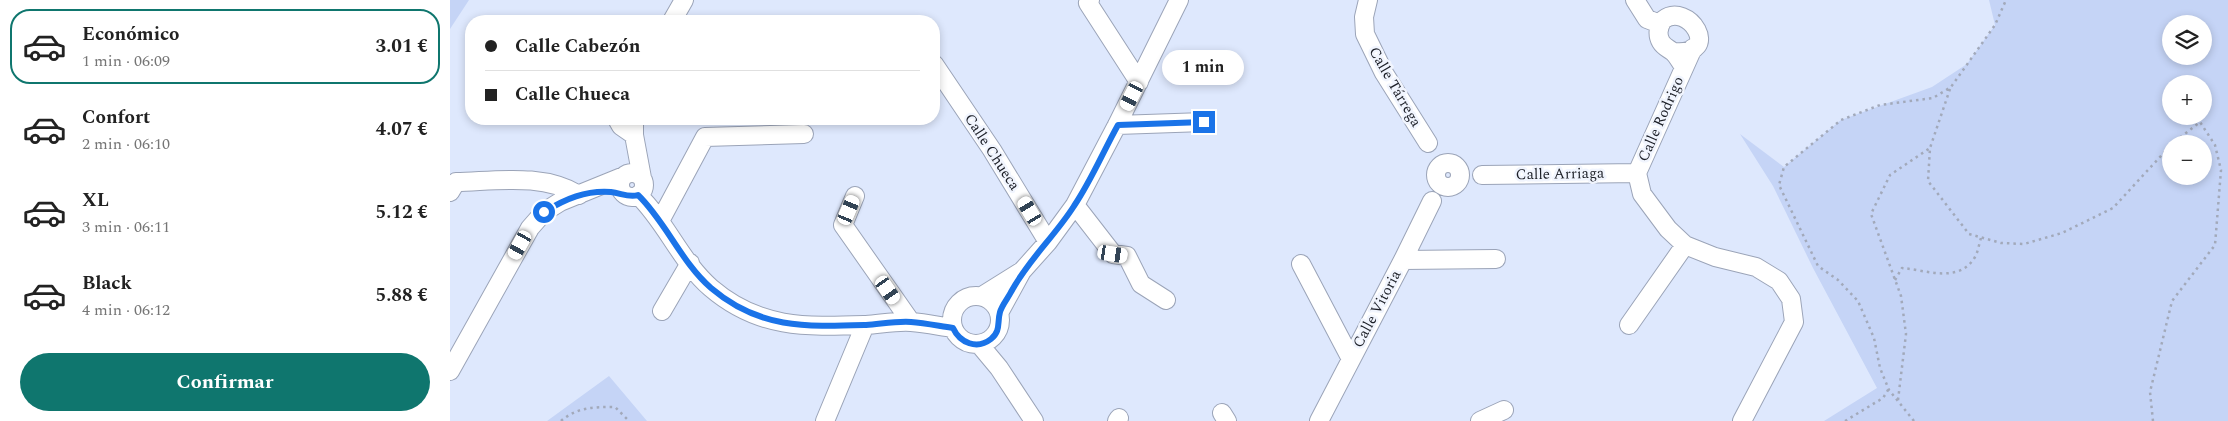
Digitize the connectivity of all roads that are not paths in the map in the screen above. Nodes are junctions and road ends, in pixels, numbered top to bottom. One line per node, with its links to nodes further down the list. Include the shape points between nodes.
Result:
1 (684, 0): 6 (street)
2 (1090, 0): 12 (street, via 1088,3)
3 (1179, 0): 12 (street)
4 (1368, 0): 19 (street, Calle Tárrega, via 1365,34 1384,72)
5 (1635, 0): 7 (street, via 1647,19)
6 (675, 15)
7 (1660, 24): 8 (street, Calle Rodrigo, via 1673,12 1688,14 1699,26 1698,41); 9 (street, Calle Rodrigo, via 1660,41)
8 (1693, 48): 9 (street, Calle Rodrigo); 10 (street, Calle Rodrigo)
9 (1674, 52): 10 (street, Calle Rodrigo)
10 (1684, 67): 18 (street, Calle Rodrigo)
11 (940, 73): 25 (street, Calle Chueca)
12 (1139, 82): 15 (street)
13 (1204, 122): 15 (street)
14 (620, 125): 16 (street)
15 (1118, 125): 24 (street)
16 (634, 134): 20 (street)
17 (804, 134): 20 (street, via 705,137)
18 (1637, 173): 19 (street, Calle Arriaga); 26 (street, Calle Rodrigo, via 1642,194 1668,229)
19 (1448, 175): 28 (street, Calle Vitoria)
20 (639, 191): 22 (street); 29 (street)
21 (450, 192): 22 (street, via 456,182 539,180)
22 (583, 193): 44 (street, via 544,212 530,228)
23 (855, 196): 37 (street, via 843,224)
24 (1075, 205): 25 (street); 33 (street, via 1113,254 1128,256 1141,284)
25 (1048, 242): 31 (street)
26 (1685, 244): 39 (street); 51 (street, Calle Rodrigo, via 1715,257 1756,267 1779,281 1791,299 1794,322)
27 (1496, 259): 28 (street, Calle Vitoria)
28 (1404, 260): 43 (street, Calle Vitoria)
29 (690, 263): 35 (street); 38 (street, via 717,292 767,320 795,326)
30 (1301, 264): 43 (street, Calle Vitoria)
31 (1022, 270): 32 (street); 36 (street)
32 (982, 296): 34 (street, via 966,297); 36 (street, via 990,300)
33 (1166, 300)
34 (955, 307): 37 (street); 40 (street, via 951,321)
35 (662, 310)
36 (1000, 313): 41 (street, via 1000,327)
37 (910, 322): 38 (street); 40 (street)
38 (865, 325): 47 (street)
39 (1629, 325)
40 (953, 328): 42 (street, via 960,339)
41 (996, 333): 42 (street); 45 (street)
42 (978, 344): 45 (street)
43 (1351, 359): 49 (street, Calle Vitoria)
44 (452, 366)
45 (1000, 368): 48 (street)
46 (1504, 410): 50 (street)
47 (825, 421)
48 (1034, 421)
49 (1318, 421)
50 (1480, 421)
51 (1742, 421)

